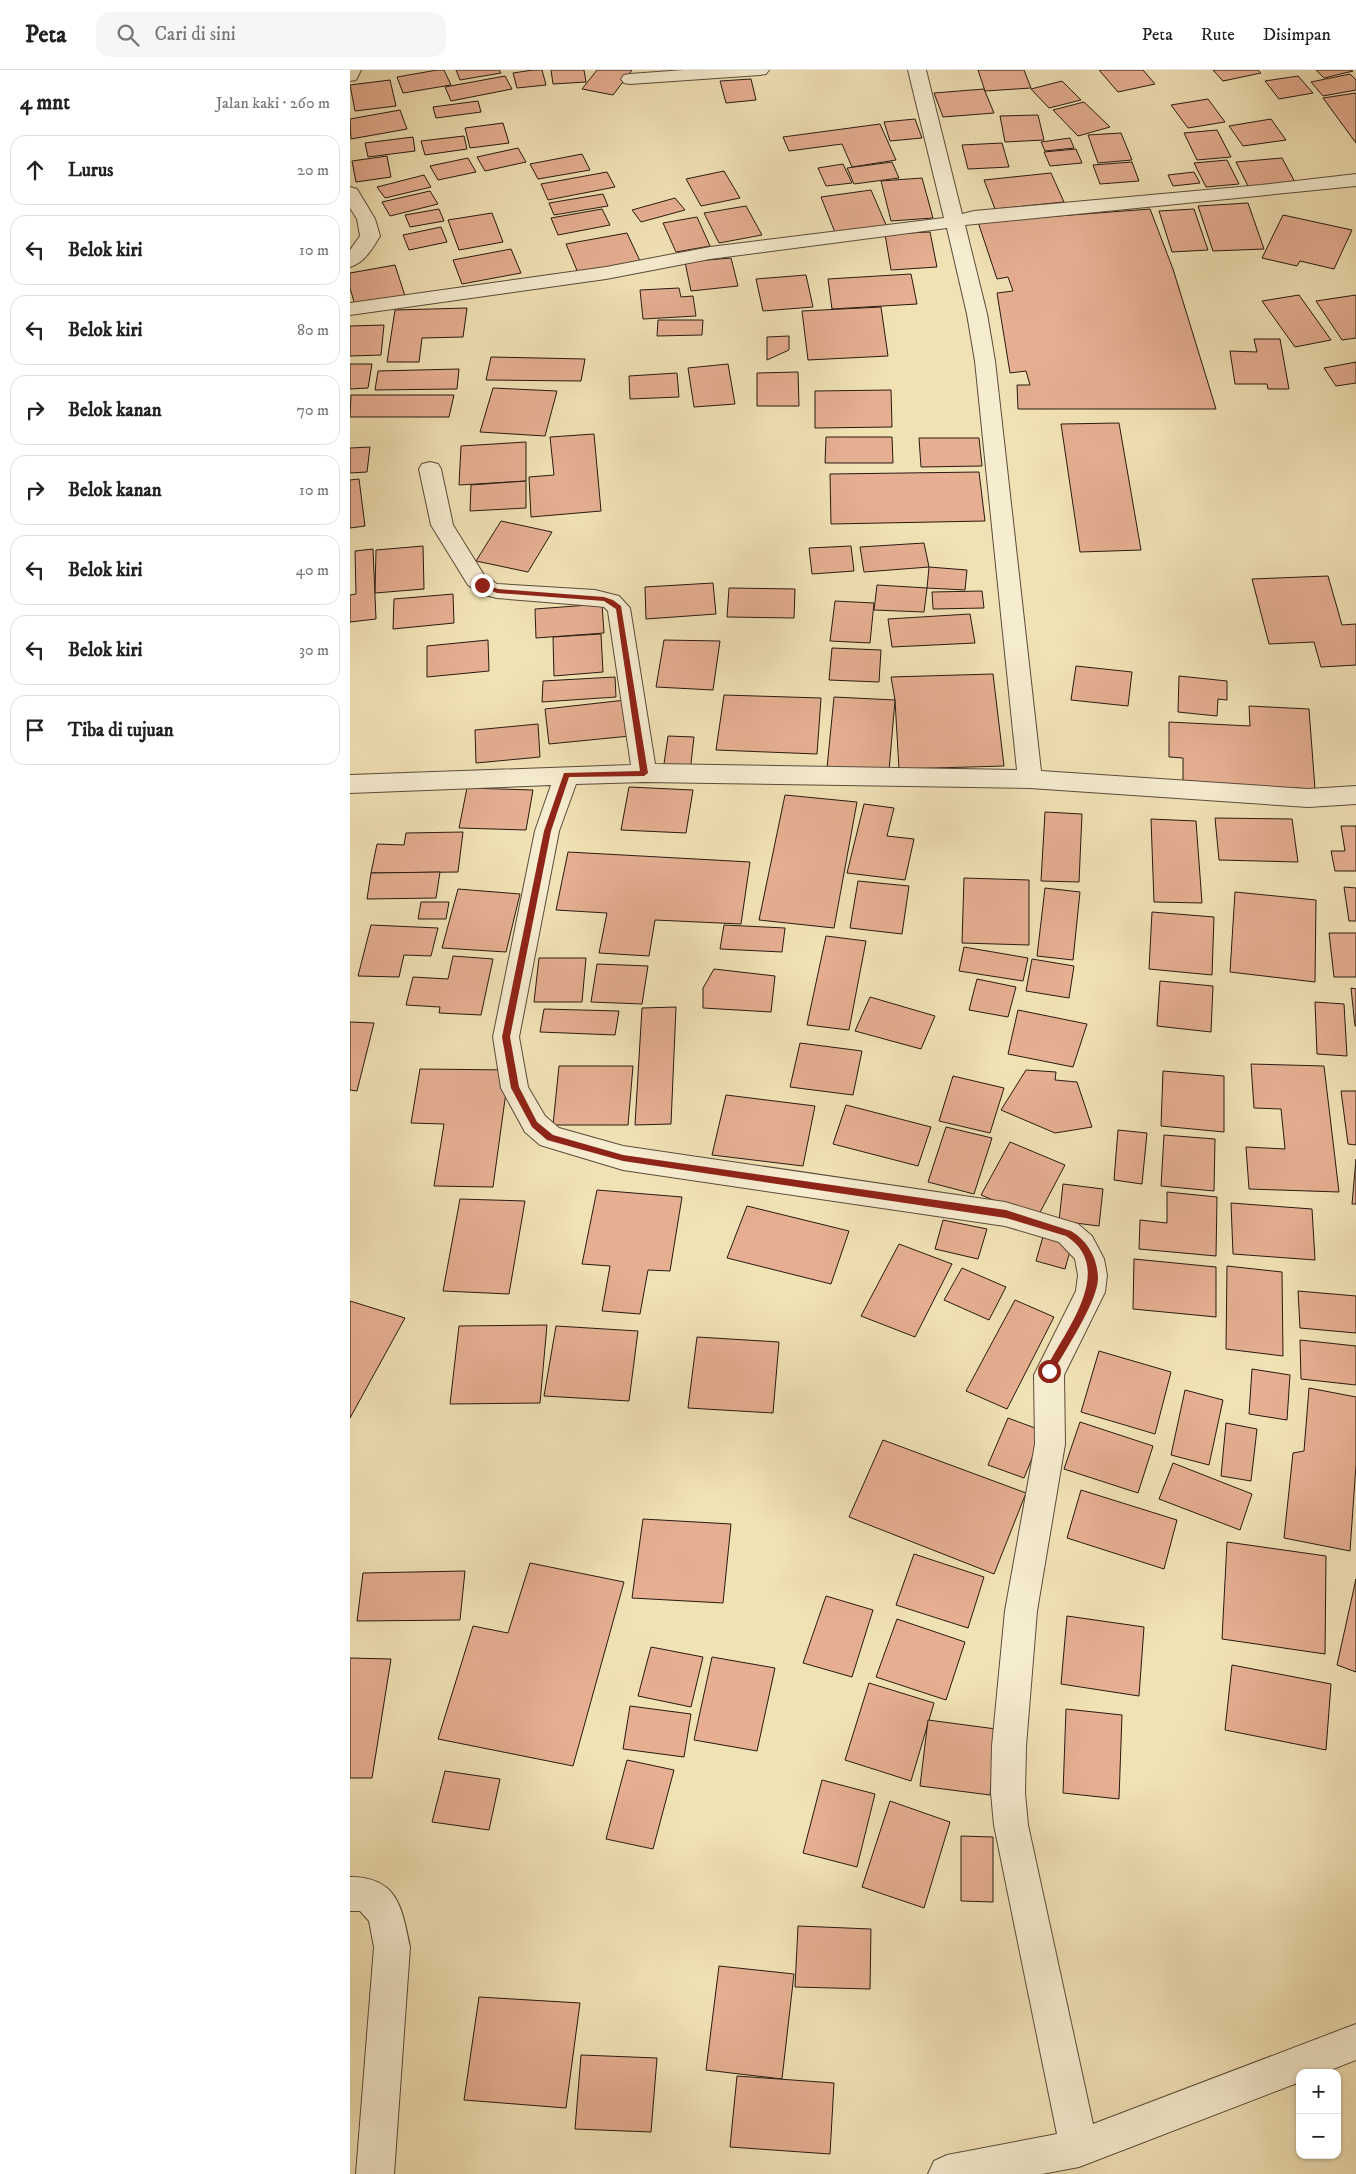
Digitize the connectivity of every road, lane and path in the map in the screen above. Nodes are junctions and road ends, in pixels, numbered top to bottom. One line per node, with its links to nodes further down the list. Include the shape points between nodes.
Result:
1 (352, 70): 4 (street)
2 (760, 70): 5 (street)
3 (917, 70): 8 (street)
4 (350, 76)
5 (630, 79)
6 (1356, 180): 8 (street, via 974,217)
7 (350, 193): 9 (street, via 366,219 370,236)
8 (953, 222): 10 (street, via 710,253 606,273); 14 (street, via 977,314 985,361)
9 (350, 261)
10 (350, 309)
11 (430, 469): 12 (street, via 442,524 476,580 497,591 595,598 611,601 619,608)
12 (644, 773): 13 (street); 14 (street)
13 (567, 775): 15 (street); 19 (street, via 547,831 506,1037 515,1088 534,1124 550,1137 623,1158 1006,1214 1068,1233 1077,1238 1090,1255 1093,1280 1090,1292 1049,1375 1050,1444 1021,1611 1008,1784 1016,1852)
14 (1030, 779): 16 (street, via 1308,798)
15 (350, 784)
16 (1356, 795)
17 (350, 1894): 20 (street, via 367,1894 385,1912 392,1946)
18 (1356, 2042): 19 (street)
19 (1079, 2148): 21 (street)
20 (375, 2174)
21 (947, 2174)

